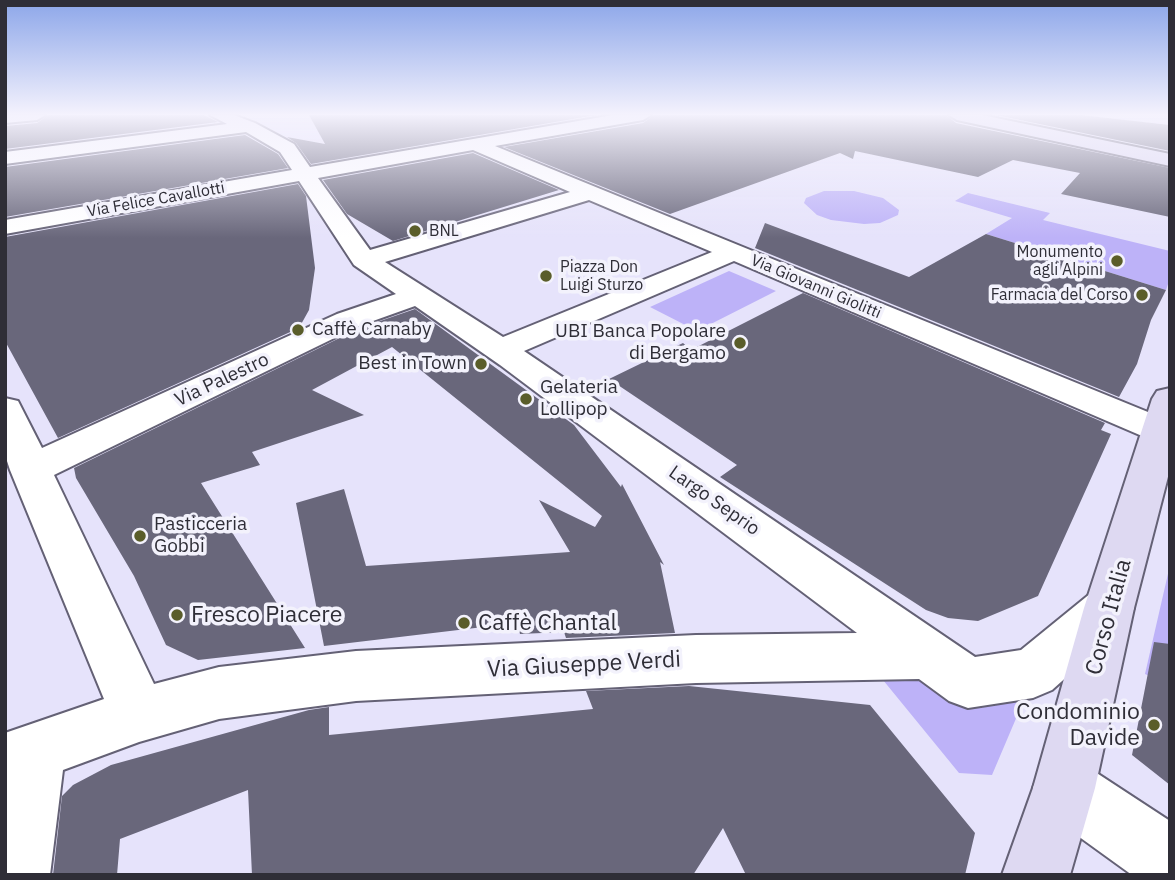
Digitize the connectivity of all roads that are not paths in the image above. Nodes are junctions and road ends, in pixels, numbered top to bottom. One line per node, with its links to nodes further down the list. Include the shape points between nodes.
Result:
1 (293, 156): 6 (street)
2 (406, 156): 6 (street, Via Felice Cavallotti)
3 (502, 156): 7 (street, Via Giovanni Giolitti)
4 (1151, 156): 5 (street)
5 (1170, 160)
6 (306, 174): 8 (street, Via Felice Cavallotti); 10 (street)
7 (589, 193): 9 (street, Via Giovanni Giolitti); 10 (street)
8 (5, 226)
9 (734, 252): 12 (street); 14 (street, Via Giovanni Giolitti, via 1083,396)
10 (363, 259): 11 (street)
11 (417, 296): 12 (street); 15 (street, Via Palestro, via 348,320)
12 (500, 350): 17 (street, Largo Seprio)
13 (7, 419): 15 (street)
14 (1166, 422): 16 (street, Corso Italia)
15 (30, 470): 18 (street)
16 (1109, 608): 17 (street, via 1033,673 968,683); 20 (street, Corso Italia)
17 (926, 655): 18 (street, Via Giuseppe Verdi, via 696,659 356,676 219,693)
18 (139, 715): 19 (street, Via Giuseppe Verdi)
19 (20, 757): 22 (street)
20 (1064, 788): 21 (street); 23 (street, Corso Italia)
21 (1170, 861)
22 (16, 875)
23 (1036, 875)

